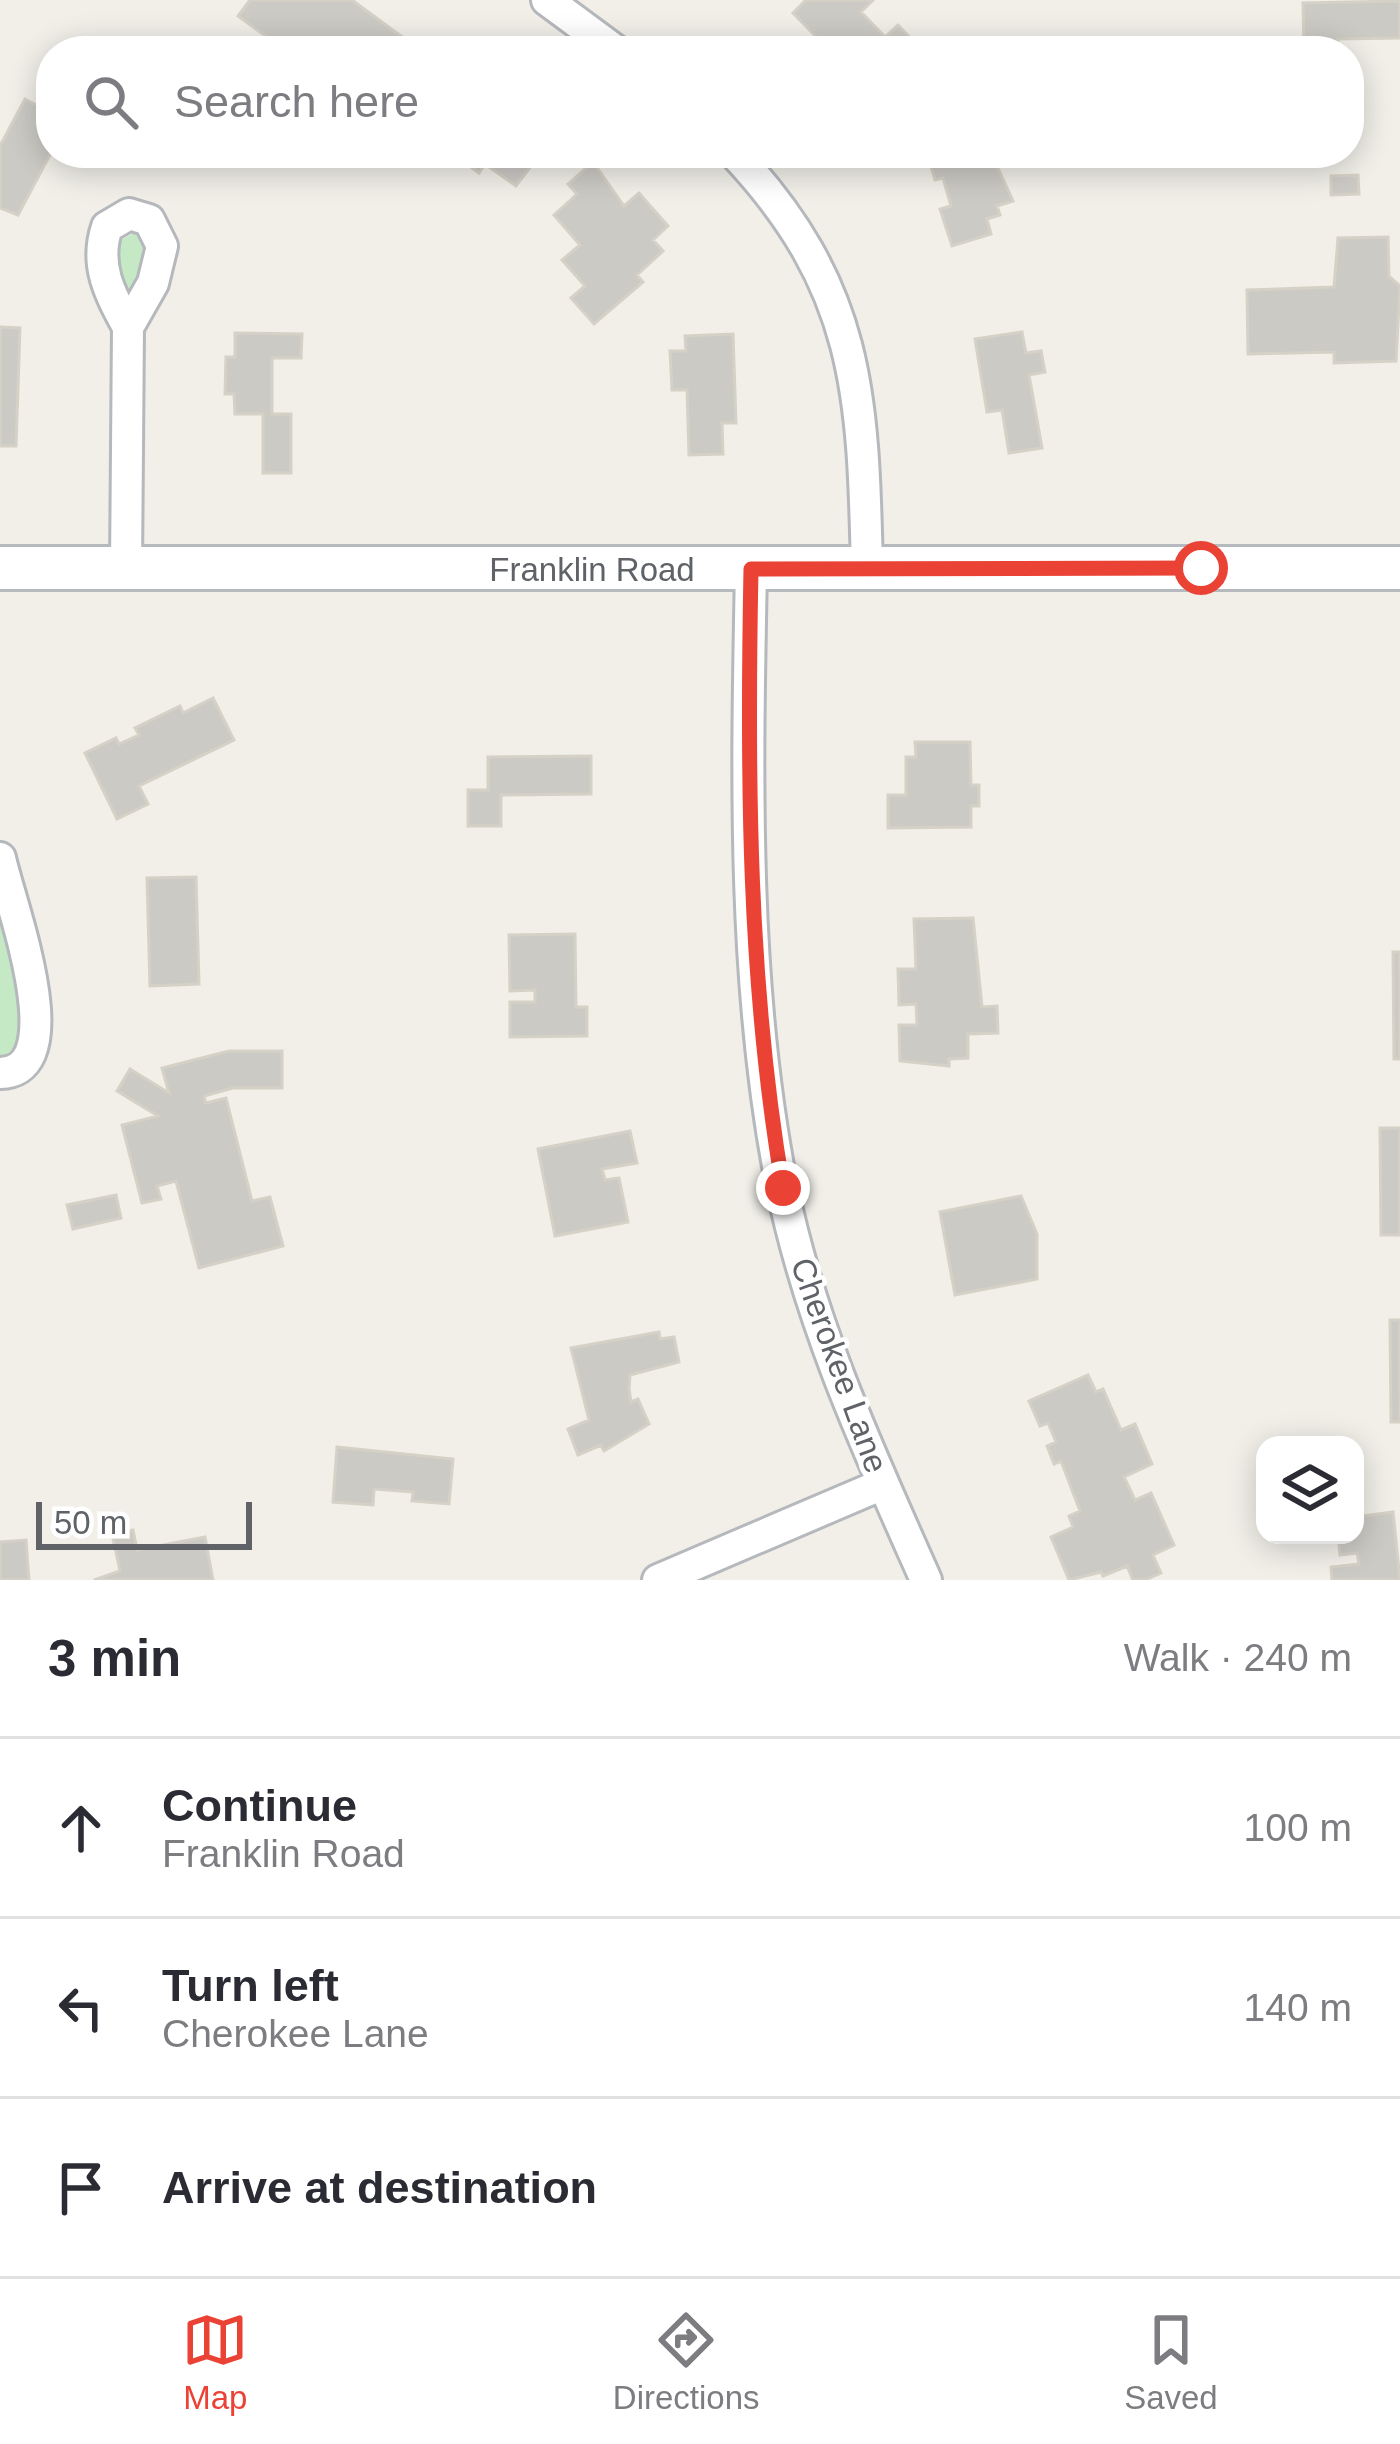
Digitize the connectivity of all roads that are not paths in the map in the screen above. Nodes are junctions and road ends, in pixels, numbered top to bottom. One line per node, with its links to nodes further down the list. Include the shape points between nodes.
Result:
1 (547, 0): 2 (street)
2 (596, 36)
3 (747, 168): 9 (street, via 807,240 839,310 862,438)
4 (128, 327): 6 (street)
5 (0, 568): 6 (street, Franklin Road)
6 (126, 568): 8 (street, Franklin Road)
7 (1400, 568): 9 (street, Franklin Road)
8 (751, 569): 9 (street, Franklin Road); 12 (street, Cherokee Lane, via 752,852 766,1086 807,1285)
9 (867, 570)
10 (0, 858): 11 (street, via 39,1025 25,1066)
11 (0, 1073)
12 (883, 1484): 13 (street); 14 (street, Cherokee Lane)
13 (658, 1580)
14 (926, 1580)

